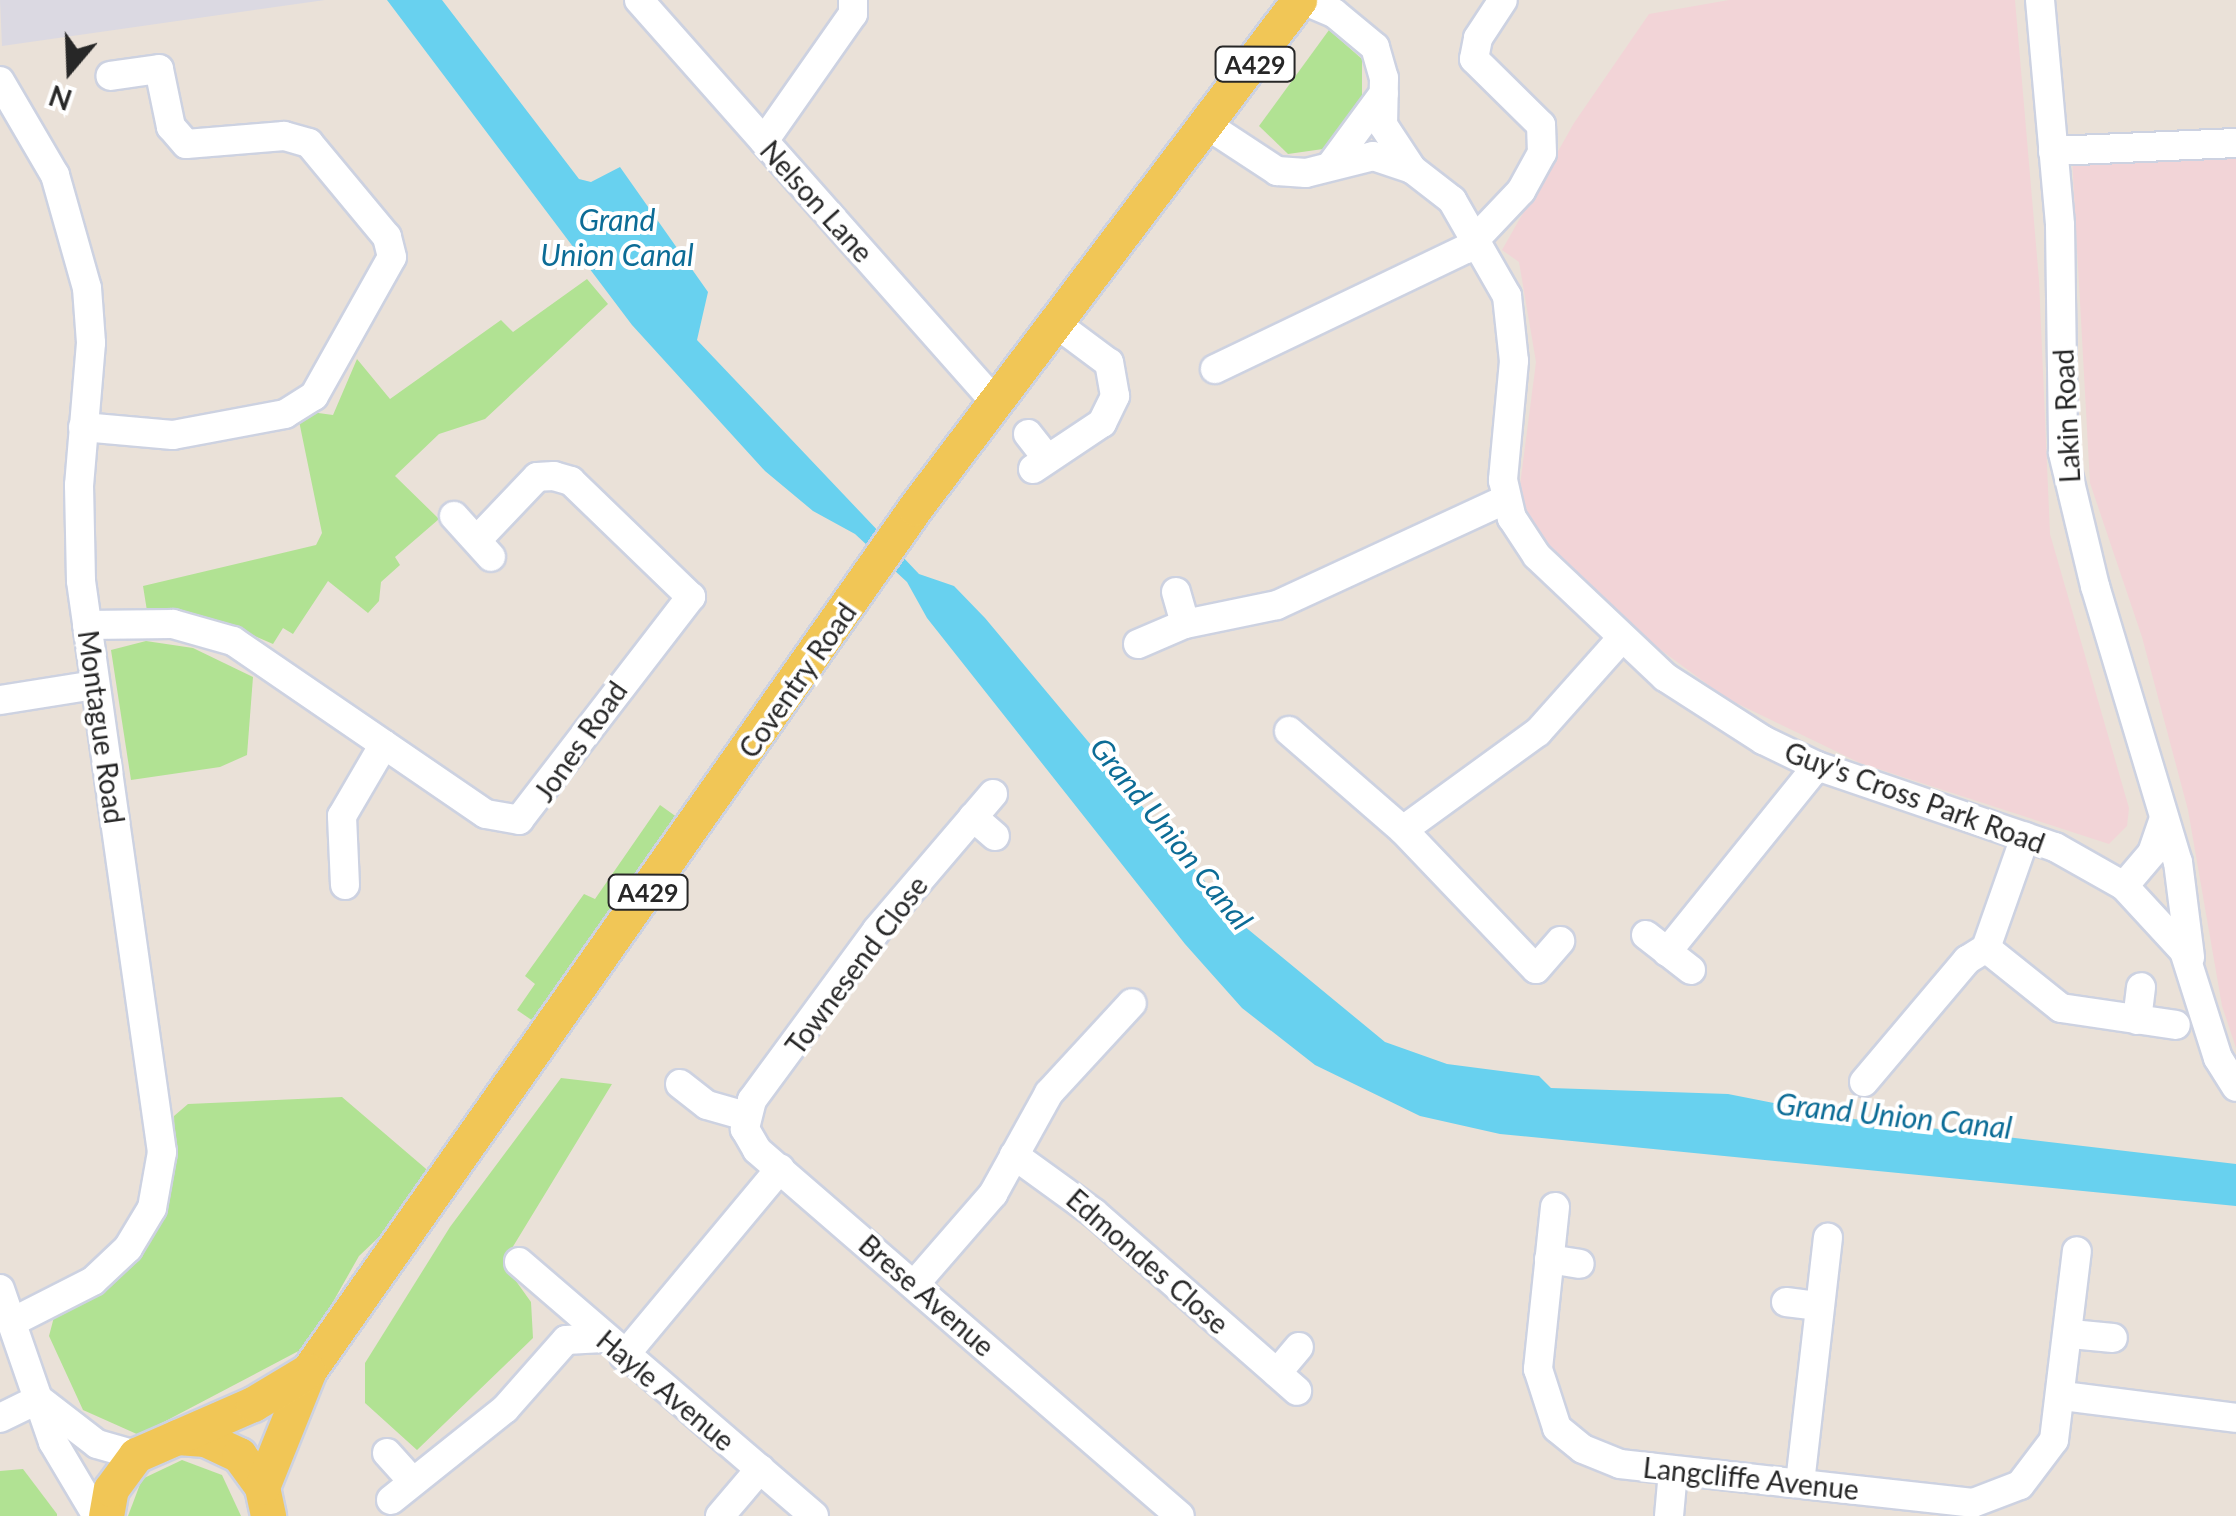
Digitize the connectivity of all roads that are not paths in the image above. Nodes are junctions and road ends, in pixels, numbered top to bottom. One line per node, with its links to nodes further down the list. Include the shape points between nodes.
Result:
1 (639, 0): 10 (street, Nelson Lane)
2 (854, 0): 10 (street, via 852,14)
3 (1301, 0): 8 (street, Guy's Cross Park Road, via 1334,14 1376,47); 9 (main road, Coventry Road / A429)
4 (1503, 0): 15 (street, via 1478,38 1474,59 1532,109 1544,146 1521,190)
5 (2040, 0): 12 (street, Lakin Road)
6 (110, 76): 19 (street, via 159,70 170,127 186,144 284,136 310,143 387,237 392,257 314,396 285,414 173,434)
7 (0, 81): 19 (street, Montague Road, via 55,175 82,261 91,343)
8 (1384, 92): 13 (street); 14 (street, Guy's Cross Park Road, via 1387,134)
9 (1207, 125): 13 (street, Guy's Cross Park Road, via 1277,171 1306,174); 16 (main road, Coventry Road / A429)
10 (764, 141): 18 (street, Nelson Lane)
11 (2236, 142): 12 (street)
12 (2053, 150): 35 (street, Lakin Road, via 2063,453)
13 (1331, 165): 14 (street, Guy's Cross Park Road, via 1373,156)
14 (1412, 170): 15 (street, Guy's Cross Park Road, via 1452,200)
15 (1479, 239): 17 (street); 21 (street, Guy's Cross Park Road, via 1503,282 1514,331 1502,461)
16 (1054, 322): 18 (main road, Coventry Road / A429); 20 (street, via 1107,360 1116,388 1102,423 1040,463)
17 (1216, 369)
18 (995, 402): 70 (main road, Coventry Road / A429)
19 (84, 427): 25 (street, Montague Road, via 78,522)
20 (1028, 434)
21 (1506, 500): 24 (street, via 1297,597); 26 (street, Guy's Cross Park Road, via 1537,556)
22 (454, 516): 31 (street, Jones Road, via 484,548 537,477 571,481 691,596 639,657 527,817 507,822 486,814)
23 (1176, 592): 24 (street)
24 (1185, 624): 27 (street)
25 (87, 625): 28 (street, Montague Road); 31 (street, Jones Road, via 173,624 233,641)
26 (1620, 640): 32 (street, Guy's Cross Park Road, via 1710,709); 36 (street, via 1538,732)
27 (1138, 644)
28 (96, 684): 29 (street); 65 (street, Montague Road, via 156,1084 161,1172 152,1208 118,1260 93,1281)
29 (0, 700)
30 (1289, 731): 36 (street)
31 (384, 744): 39 (street, via 342,816)
32 (1817, 766): 38 (street, Guy's Cross Park Road); 44 (street, via 1656,943)
33 (993, 794): 34 (street, Townesend Close)
34 (973, 817): 37 (street); 52 (street, Townesend Close, via 877,930)
35 (2163, 820): 40 (street, via 2152,853); 43 (street, Lakin Road, via 2178,862)
36 (1403, 830): 41 (street, via 1536,969)
37 (995, 836)
38 (2025, 838): 40 (street, Guy's Cross Park Road, via 2082,859); 42 (street)
39 (346, 885)
40 (2124, 886): 43 (street, Guy's Cross Park Road, via 2168,928)
41 (1560, 941)
42 (1986, 948): 47 (street, via 2060,1008); 49 (street, via 1968,960)
43 (2190, 964): 51 (street, via 2218,1058)
44 (1691, 970)
45 (2141, 987): 47 (street)
46 (1116, 1009): 53 (street, via 1049,1093)
47 (2136, 1020): 48 (street)
48 (2176, 1025)
49 (1864, 1082)
50 (680, 1084): 52 (street, via 706,1105)
51 (2236, 1086)
52 (746, 1116): 54 (street, Brese Avenue, via 752,1144)
53 (1014, 1155): 61 (street, via 993,1194); 69 (street, Edmondes Close, via 1094,1213 1287,1382)
54 (780, 1169): 61 (street, Brese Avenue); 68 (street)
55 (1555, 1207): 58 (street, Langcliffe Avenue)
56 (1828, 1238): 64 (street)
57 (2077, 1251): 66 (street, Langcliffe Avenue)
58 (1549, 1259): 60 (street); 79 (street, Langcliffe Avenue, via 1538,1370 1556,1428 1609,1461)
59 (519, 1262): 68 (street, Hayle Avenue)
60 (1580, 1264)
61 (914, 1285): 89 (street, Brese Avenue)
62 (0, 1289): 65 (street)
63 (1786, 1302): 64 (street)
64 (1819, 1306): 81 (street)
65 (16, 1320): 72 (street)
66 (2072, 1334): 67 (street); 71 (street, Langcliffe Avenue)
67 (2113, 1338)
68 (613, 1347): 78 (street, Hayle Avenue); 80 (street, via 566,1340 506,1409)
69 (1299, 1347)
70 (309, 1370): 75 (main road, Coventry Road, via 253,1404); 83 (main road, Coventry Road)
71 (2063, 1396): 74 (street); 84 (street, Langcliffe Avenue, via 2046,1454)
72 (40, 1399): 73 (street); 77 (street, via 97,1444); 85 (street, via 53,1442)
73 (0, 1418)
74 (2236, 1418)
75 (171, 1438): 77 (main road, Coventry Road); 83 (main road, Coventry Road, via 223,1445)
76 (387, 1453): 80 (street)
77 (136, 1455): 86 (main road, via 111,1488)
78 (760, 1469): 87 (street); 88 (street, Hayle Avenue)
79 (1673, 1471): 81 (street, Langcliffe Avenue); 90 (street)
80 (411, 1480): 82 (street)
81 (1800, 1482): 84 (street, Langcliffe Avenue)
82 (390, 1500)
83 (265, 1501)
84 (1988, 1509)
85 (98, 1516)
86 (106, 1516)
87 (720, 1516)
88 (814, 1516)
89 (1180, 1516)
90 (1670, 1516)

